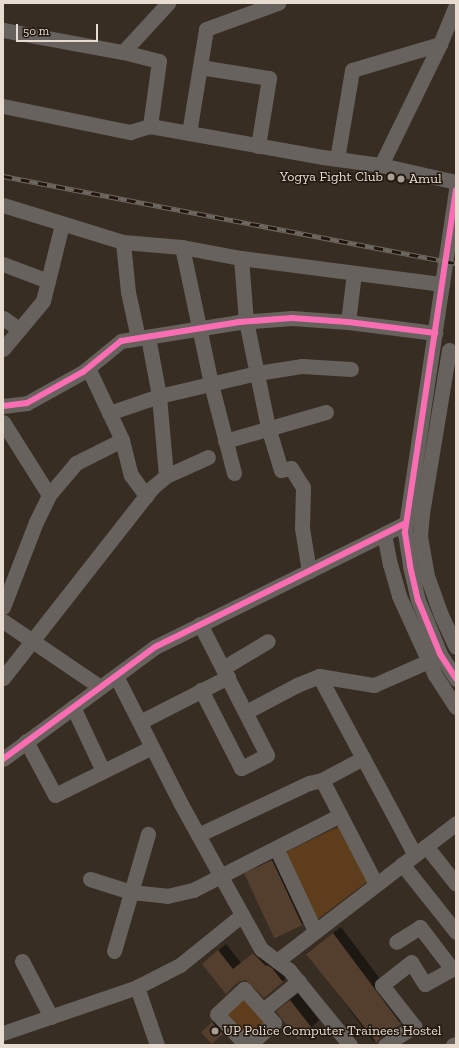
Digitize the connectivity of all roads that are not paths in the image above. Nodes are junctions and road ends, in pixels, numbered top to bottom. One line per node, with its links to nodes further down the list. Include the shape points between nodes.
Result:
1 (168, 3): 7 (street)
2 (278, 3): 3 (street)
3 (248, 8): 8 (street, via 206,29)
4 (454, 13): 6 (street)
5 (3, 30): 7 (street)
6 (440, 44): 13 (street, via 352,70); 14 (street)
7 (123, 52): 10 (street, via 159,60)
8 (200, 67): 11 (street); 12 (street, via 269,78)
9 (3, 106): 10 (street, via 130,132)
10 (150, 126): 11 (street)
11 (189, 133): 12 (street)
12 (258, 146): 13 (street)
13 (337, 159): 14 (street)
14 (381, 165): 15 (street)
15 (456, 182)
16 (456, 190): 25 (street)
17 (3, 205): 18 (street)
18 (62, 224): 19 (street); 24 (street)
19 (123, 242): 20 (street); 31 (street, via 128,292)
20 (182, 247): 21 (street); 29 (street)
21 (241, 258): 23 (street); 27 (street)
22 (3, 264): 24 (street)
23 (354, 273): 25 (street); 28 (street)
24 (48, 281): 30 (street, via 43,301)
25 (442, 284): 32 (street)
26 (3, 318): 30 (street)
27 (246, 321): 28 (street, via 292,318); 29 (street); 37 (street)
28 (348, 322): 32 (street)
29 (199, 328): 31 (street); 38 (street)
30 (19, 329): 33 (street)
31 (143, 337): 35 (street, via 121,340); 39 (street)
32 (433, 340): 34 (street); 52 (street)
33 (3, 349)
34 (453, 351): 60 (street, via 422,513 420,536 428,576 441,615)
35 (88, 368): 40 (street, via 27,403); 42 (street)
36 (351, 369): 37 (street, via 302,366)
37 (257, 373): 38 (street); 44 (street)
38 (211, 384): 39 (street); 46 (street)
39 (159, 396): 42 (street); 49 (street)
40 (3, 406)
41 (326, 412): 44 (street)
42 (109, 413): 45 (street)
43 (3, 422): 50 (street)
44 (268, 427): 46 (street); 54 (street, via 281,470 291,468 303,487 302,528)
45 (122, 440): 50 (street, via 76,463); 51 (street, via 131,475)
46 (225, 441): 48 (street)
47 (208, 457): 49 (street)
48 (234, 473)
49 (166, 476): 51 (street, via 153,486)
50 (49, 495): 55 (street)
51 (146, 496): 58 (street)
52 (406, 523): 53 (street); 66 (street, via 410,566 418,600 440,654)
53 (384, 534): 54 (street); 61 (street, via 399,596)
54 (309, 571): 57 (street)
55 (3, 607)
56 (3, 621): 58 (street)
57 (200, 624): 62 (street); 63 (street, via 155,647)
58 (32, 641): 65 (street); 67 (street)
59 (268, 641): 62 (street)
60 (456, 647)
61 (429, 661): 64 (street, via 374,686); 70 (street)
62 (225, 672): 68 (street); 71 (street)
63 (116, 676): 67 (street); 72 (street)
64 (320, 676): 71 (street); 75 (street)
65 (3, 678)
66 (456, 679)
67 (100, 687): 69 (street)
68 (202, 690): 71 (street, via 241,768 267,755); 72 (street)
69 (73, 707): 73 (street); 77 (street)
70 (456, 707)
71 (246, 712)
72 (140, 722): 74 (street)
73 (26, 741): 76 (street); 77 (street, via 56,795)
74 (152, 747): 77 (street); 82 (street)
75 (363, 758): 78 (street); 84 (street)
76 (3, 759)
77 (103, 772)
78 (322, 780): 79 (street); 82 (street)
79 (340, 815): 83 (street); 88 (street)
80 (456, 823): 84 (street)
81 (148, 834): 90 (street)
82 (198, 835): 86 (street)
83 (276, 848): 86 (street); 92 (street)
84 (420, 850): 85 (street); 89 (street)
85 (402, 864): 88 (street); 93 (street)
86 (221, 876): 90 (street, via 193,890 167,896); 91 (street)
87 (90, 879): 90 (street)
88 (376, 884): 92 (street)
89 (456, 884)
90 (131, 892): 95 (street)
91 (242, 915): 96 (street, via 261,949); 99 (street, via 180,965)
92 (315, 931): 96 (street)
93 (456, 932)
94 (396, 942): 107 (street, via 420,927 452,969 425,984 411,962 382,984 414,1026)
95 (114, 951)
96 (277, 960): 98 (street)
97 (22, 961): 101 (street)
98 (299, 981): 100 (street); 106 (street)
99 (137, 988): 101 (street); 104 (street)
100 (263, 1010): 105 (street, via 274,1022); 105 (street, via 244,989 217,1014)
101 (51, 1016): 102 (street)
102 (3, 1033)
103 (456, 1044): 108 (street)
104 (157, 1045)
105 (247, 1045)
106 (350, 1045)
107 (385, 1045)
108 (453, 1045)

